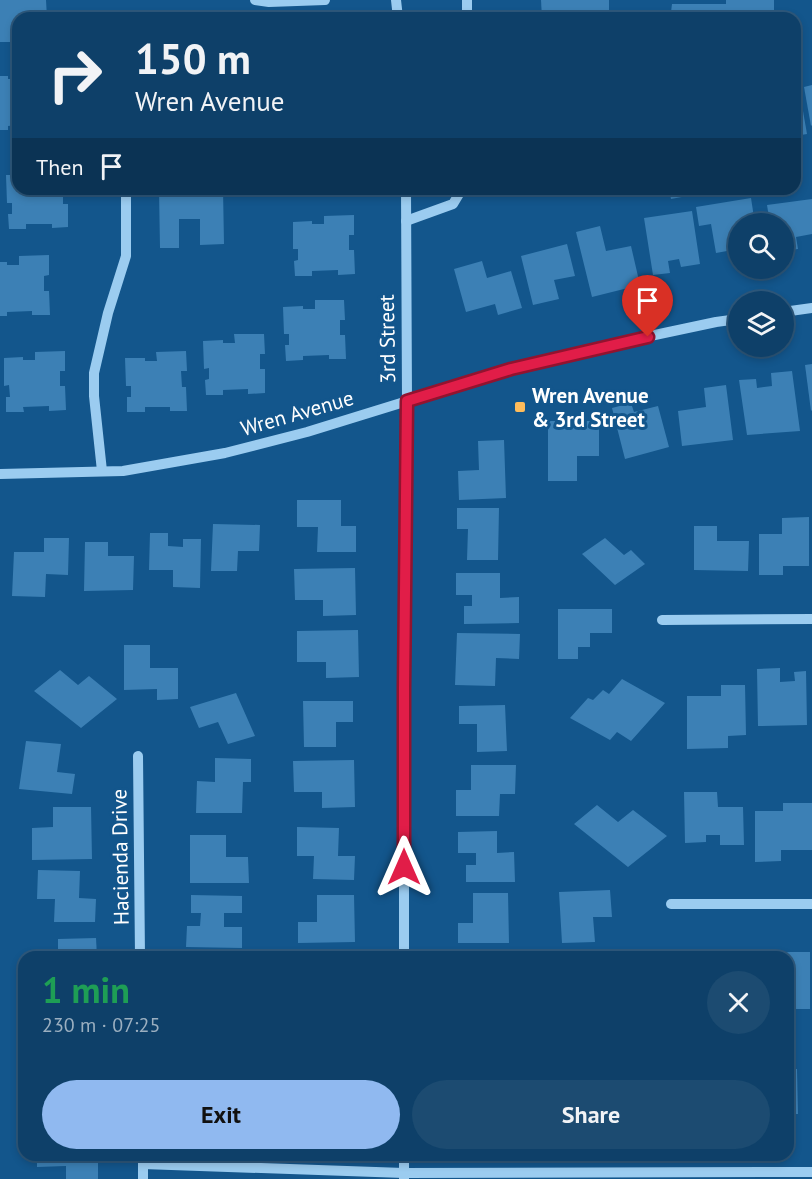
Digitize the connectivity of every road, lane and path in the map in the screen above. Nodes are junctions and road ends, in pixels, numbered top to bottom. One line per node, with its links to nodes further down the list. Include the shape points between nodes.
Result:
1 (255, 0): 2 (street)
2 (325, 0)
3 (126, 195): 11 (street, via 126,256 94,373)
4 (406, 195): 6 (street, 3rd Street)
5 (458, 195): 6 (street, via 453,204)
6 (406, 221): 10 (street, 3rd Street)
7 (812, 308): 8 (street)
8 (794, 310)
9 (728, 320): 10 (street, Wren Avenue, via 511,369)
10 (407, 401): 11 (street, Wren Avenue, via 225,453 123,471); 19 (street, 3rd Street)
11 (102, 471): 12 (street, Wren Avenue)
12 (0, 474)
13 (812, 619): 14 (street)
14 (662, 620)
15 (138, 756): 18 (street, Hacienda Drive)
16 (671, 904): 17 (street)
17 (812, 904)
18 (140, 951)
19 (404, 951)
20 (143, 1161): 24 (street)
21 (159, 1161): 23 (street)
22 (812, 1172): 23 (street)
23 (404, 1176)
24 (142, 1179)

